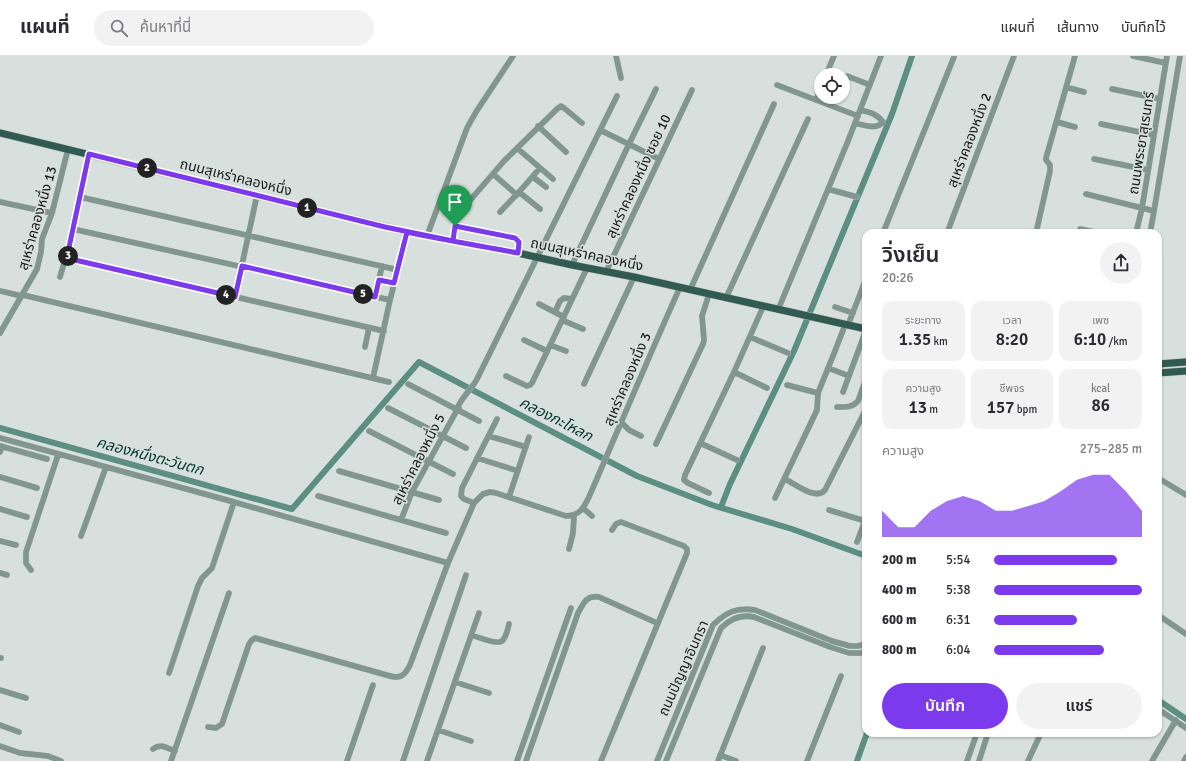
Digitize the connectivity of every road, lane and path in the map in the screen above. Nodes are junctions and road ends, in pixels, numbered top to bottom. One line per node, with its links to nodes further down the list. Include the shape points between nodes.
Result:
1 (513, 56): 75 (street, via 467,128)
2 (616, 56): 14 (street)
3 (834, 56): 12 (street)
4 (881, 56): 16 (street)
5 (1014, 56): 68 (street, สุเหร่าคลองหนึ่ง 2)
6 (1075, 56): 17 (street)
7 (1133, 56): 11 (street)
8 (1167, 56): 11 (street, ถนนพระยาสุเรนทร์)
9 (1180, 56): 61 (street, ถนนพระยาสุเรนทร์)
10 (954, 57): 67 (street)
11 (1166, 63): 24 (street, ถนนพระยาสุเรนทร์)
12 (829, 68)
13 (850, 77): 16 (street)
14 (620, 78)
15 (777, 85): 23 (street)
16 (870, 85): 27 (street)
17 (1066, 87): 21 (street); 30 (street)
18 (656, 89): 39 (street)
19 (1112, 89): 24 (street)
20 (692, 90): 44 (street, สุเหร่าคลองหนึ่ง ซอย 10)
21 (1084, 92)
22 (617, 96): 36 (street, สุเหร่าคลองหนึ่ง 5)
23 (814, 99)
24 (1160, 99): 38 (street, ถนนพระยาสุเรนทร์)
25 (774, 104): 92 (street)
26 (826, 104): 28 (street)
27 (860, 110): 28 (street); 32 (street, via 876,114 883,122 876,127)
28 (858, 116): 32 (street)
29 (808, 119): 98 (street)
30 (1057, 122): 35 (street); 69 (street, via 1046,158 1050,171)
31 (582, 123): 34 (street, via 561,106)
32 (855, 123): 52 (street)
33 (1101, 124): 38 (street)
34 (538, 126): 40 (street); 42 (street)
35 (1075, 127)
36 (600, 130): 39 (street); 79 (street, สุเหร่าคลองหนึ่ง 5)
37 (0, 133): 41 (main road, ถนนสุเหร่าคลองหนึ่ง)
38 (1154, 135): 47 (street, ถนนพระยาสุเรนทร์)
39 (629, 144): 44 (street); 80 (street)
40 (517, 148): 46 (street); 48 (street)
41 (68, 149): 43 (main road, ถนนสุเหร่าคลองหนึ่ง); 63 (street, สุเหร่าคลองหนึ่ง 13)
42 (566, 152)
43 (89, 154): 55 (main road, ถนนสุเหร่าคลองหนึ่ง); 56 (street)
44 (659, 158): 85 (street, สุเหร่าคลองหนึ่ง ซอย 10)
45 (1094, 159): 47 (street)
46 (540, 168): 49 (street); 50 (street)
47 (1148, 170): 59 (street, ถนนพระยาสุเรนทร์)
48 (493, 174): 53 (street); 64 (street, via 459,213)
49 (533, 177): 51 (street); 53 (street)
50 (553, 179)
51 (546, 187)
52 (828, 189): 57 (street); 104 (street)
53 (518, 193): 60 (street); 62 (street)
54 (1086, 194): 59 (street)
55 (257, 196): 73 (main road, ถนนสุเหร่าคลองหนึ่ง); 74 (street)
56 (80, 197): 65 (street); 74 (street)
57 (857, 197)
58 (0, 202): 63 (street)
59 (1142, 208): 61 (street); 71 (street, ถนนพระยาสุเรนทร์)
60 (540, 209)
61 (1154, 211): 72 (street, ถนนพระยาสุเรนทร์)
62 (500, 212)
63 (52, 213): 95 (street, สุเหร่าคลองหนึ่ง 13, via 42,239 37,269)
64 (455, 226): 76 (street); 77 (street, via 515,238 519,242)
65 (73, 228): 78 (street); 81 (street)
66 (1080, 228): 70 (street)
67 (886, 229)
68 (949, 229)
69 (1037, 229)
70 (1084, 229)
71 (1137, 229)
72 (1151, 229)
73 (407, 232): 75 (main road, ถนนสุเหร่าคลองหนึ่ง); 84 (street)
74 (248, 236): 81 (street); 82 (street)
75 (426, 236): 76 (main road, ถนนสุเหร่าคลองหนึ่ง)
76 (453, 241): 77 (main road, ถนนสุเหร่าคลองหนึ่ง)
77 (518, 253): 79 (main road, ถนนสุเหร่าคลองหนึ่ง)
78 (68, 257): 86 (street); 96 (street)
79 (537, 257): 80 (main road, ถนนสุเหร่าคลองหนึ่ง); 141 (street, สุเหร่าคลองหนึ่ง 5, via 473,387 457,405)
80 (572, 265): 83 (main road, ถนนสุเหร่าคลองหนึ่ง)
81 (242, 266): 96 (street); 97 (street)
82 (382, 266): 84 (street); 88 (street)
83 (587, 268): 85 (main road, ถนนสุเหร่าคลองหนึ่ง); 99 (street)
84 (398, 270): 89 (street)
85 (606, 272): 87 (main road, ถนนสุเหร่าคลองหนึ่ง)
86 (60, 277)
87 (634, 277): 90 (main road, ถนนสุเหร่าคลองหนึ่ง); 133 (street)
88 (379, 280): 89 (street); 97 (street)
89 (394, 283): 100 (street)
90 (680, 287): 92 (main road, ถนนสุเหร่าคลองหนึ่ง); 145 (street, สุเหร่าคลองหนึ่ง 3)
91 (862, 289): 106 (street)
92 (690, 290): 94 (main road, ถนนสุเหร่าคลองหนึ่ง)
93 (0, 291): 95 (street)
94 (709, 294): 98 (main road, ถนนสุเหร่าคลองหนึ่ง); 153 (street, via 702,316 703,344)
95 (22, 296): 113 (street, สุเหร่าคลองหนึ่ง 13); 130 (street)
96 (235, 297): 109 (street)
97 (375, 297): 100 (street)
98 (726, 298): 102 (main road, ถนนสุเหร่าคลองหนึ่ง)
99 (572, 299): 105 (street, via 564,298 560,301); 107 (street)
100 (390, 300): 112 (street)
101 (538, 304): 105 (street)
102 (763, 307): 104 (main road, ถนนสุเหร่าคลองหนึ่ง); 114 (street)
103 (835, 307): 106 (street)
104 (778, 310): 108 (main road, ถนนสุเหร่าคลองหนึ่ง)
105 (555, 312): 107 (street)
106 (853, 312): 108 (street)
107 (563, 318): 110 (street); 117 (street)
108 (846, 325): 111 (main road, ถนนสุเหร่าคลองหนึ่ง); 124 (street)
109 (369, 328): 112 (street); 118 (street)
110 (583, 329)
111 (862, 329)
112 (384, 331): 130 (street)
113 (0, 333)
114 (750, 337): 121 (street); 126 (street)
115 (524, 340): 119 (street)
116 (862, 341): 129 (street)
117 (550, 345): 119 (street); 120 (street)
118 (365, 347)
119 (547, 351): 128 (street, via 530,385)
120 (566, 352)
121 (788, 353)
122 (1186, 362): 123 (main road)
123 (1162, 364)
124 (828, 368): 129 (street); 138 (street)
125 (1186, 371): 127 (main road)
126 (734, 372): 136 (street); 152 (street)
127 (1162, 372)
128 (506, 376)
129 (849, 376): 137 (street)
130 (373, 378): 131 (street)
131 (389, 382)
132 (408, 384): 141 (street)
133 (584, 384)
134 (787, 385): 138 (street)
135 (862, 387): 139 (street, via 855,404 849,407)
136 (767, 388)
137 (843, 392)
138 (818, 393): 167 (street, via 817,410)
139 (836, 407)
140 (388, 408): 147 (street)
141 (457, 410): 144 (street); 147 (street, สุเหร่าคลองหนึ่ง 5)
142 (862, 417): 167 (street, via 822,493 808,492)
143 (497, 419): 148 (street)
144 (479, 421)
145 (621, 422): 149 (street, via 628,430); 179 (street, สุเหร่าคลองหนึ่ง 3)
146 (369, 431): 161 (street)
147 (442, 436): 156 (street); 161 (street, สุเหร่าคลองหนึ่ง 5)
148 (489, 436): 154 (street); 159 (street)
149 (642, 436)
150 (529, 437): 154 (street)
151 (0, 438): 157 (street)
152 (700, 443): 160 (street); 171 (street, via 684,480)
153 (656, 444)
154 (526, 447): 164 (street)
155 (1, 448): 158 (street)
156 (466, 448)
157 (58, 455): 162 (street); 196 (street, via 26,552 26,563)
158 (47, 458)
159 (477, 458): 164 (street); 178 (street, via 461,493 464,499)
160 (738, 460)
161 (428, 462): 165 (street); 170 (street, สุเหร่าคลองหนึ่ง 5)
162 (106, 467): 177 (street); 190 (street)
163 (339, 471): 170 (street)
164 (518, 471): 174 (street)
165 (453, 474)
166 (0, 477): 169 (street)
167 (785, 479): 175 (street)
168 (1162, 481): 173 (street)
169 (37, 488)
170 (412, 492): 176 (street); 185 (street, สุเหร่าคลองหนึ่ง 5)
171 (709, 493)
172 (318, 496): 185 (street)
173 (1186, 496)
174 (509, 497): 178 (street, via 490,492 483,494); 182 (street, via 566,516)
175 (776, 498)
176 (439, 500)
177 (234, 502): 195 (street); 211 (street, via 212,568 198,586)
178 (474, 503): 195 (street)
179 (583, 508): 182 (street, สุเหร่าคลองหนึ่ง 3); 183 (street)
180 (0, 509): 184 (street)
181 (829, 510): 186 (street)
182 (574, 516): 194 (street)
183 (592, 516)
184 (27, 517)
185 (401, 520): 189 (street)
186 (862, 521)
187 (612, 530): 204 (street, via 616,524 622,522 687,549)
188 (862, 530): 192 (street)
189 (446, 533)
190 (81, 536)
191 (0, 540): 193 (street)
192 (857, 542)
193 (16, 545)
194 (569, 549)
195 (448, 562): 221 (street, via 410,665 402,676 390,676 255,638 249,644 222,724 216,728)
196 (31, 570)
197 (0, 573): 198 (street)
198 (7, 575)
199 (466, 575): 237 (street)
200 (229, 592): 231 (street)
201 (572, 608): 239 (street)
202 (479, 613): 207 (street)
203 (1162, 618): 206 (street)
204 (657, 623): 240 (street, via 599,597 588,598 578,613); 241 (street)
205 (509, 624): 207 (street, via 504,640 500,642)
206 (1186, 634)
207 (471, 635): 213 (street)
208 (862, 645): 242 (street, ถนนปัญญาอินทรา, via 850,646 832,641 755,610 744,608 729,612 713,625)
209 (763, 648): 232 (street)
210 (862, 653): 243 (street, ถนนปัญญาอินทรา, via 850,653 830,647 754,617 746,615 734,618 721,628)
211 (169, 673)
212 (841, 676): 246 (street)
213 (455, 682): 216 (street); 223 (street)
214 (373, 685): 236 (street)
215 (0, 690): 217 (street)
216 (489, 693)
217 (26, 698)
218 (1162, 711): 219 (street)
219 (1176, 720): 222 (street); 250 (street)
220 (0, 725): 224 (street)
221 (208, 727)
222 (1186, 728)
223 (438, 730): 228 (street); 238 (street)
224 (19, 732)
225 (976, 737): 247 (street)
226 (987, 737): 248 (street)
227 (1039, 737): 249 (street)
228 (471, 741)
229 (0, 747): 234 (street)
230 (153, 749): 231 (street, via 162,746)
231 (175, 751): 235 (street)
232 (720, 755): 244 (street); 245 (street)
233 (1186, 757): 251 (street)
234 (61, 761)
235 (171, 761)
236 (347, 761)
237 (403, 761)
238 (427, 761)
239 (517, 761)
240 (526, 761)
241 (601, 761)
242 (657, 761)
243 (666, 761)
244 (718, 761)
245 (736, 761)
246 (807, 761)
247 (967, 761)
248 (979, 761)
249 (1028, 761)
250 (1152, 761)
251 (1184, 761)

